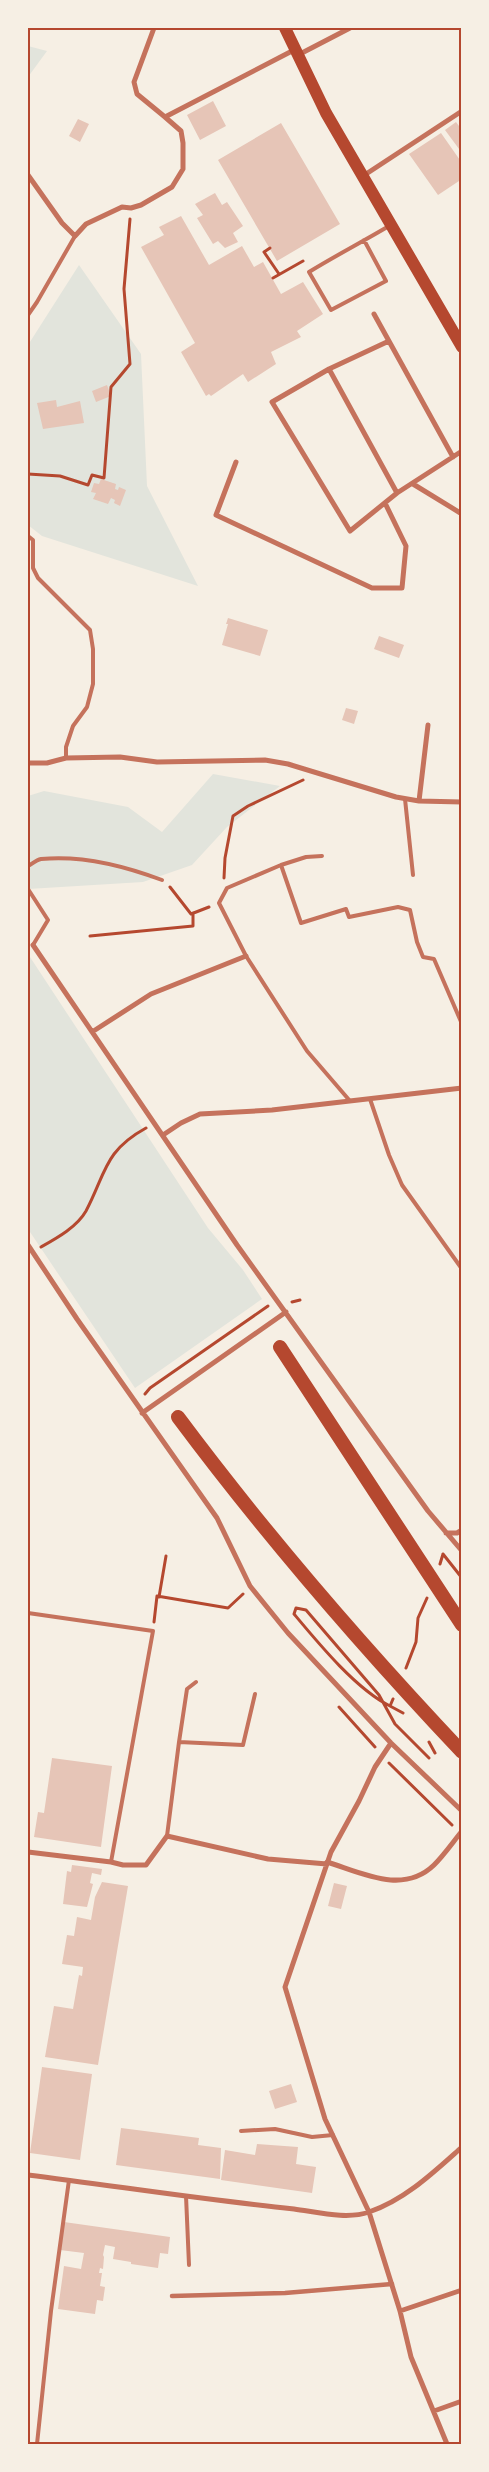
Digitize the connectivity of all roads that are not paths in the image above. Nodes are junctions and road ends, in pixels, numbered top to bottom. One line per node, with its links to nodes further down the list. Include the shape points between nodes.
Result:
1 (154, 28): 6 (street, via 134,82 137,94)
2 (285, 28): 4 (main road)
3 (350, 28): 4 (street)
4 (296, 53): 6 (street); 8 (main road)
5 (462, 111): 8 (street)
6 (165, 117): 10 (street, via 181,131 183,169 172,187 154,199 122,208 86,224)
7 (28, 175): 10 (street)
8 (363, 177): 9 (main road)
9 (390, 225): 11 (lane); 15 (main road)
10 (75, 236): 13 (lane)
11 (364, 240): 11 (lane, via 309,272 331,310 386,281)
12 (374, 314): 14 (street)
13 (28, 315)
14 (389, 341): 16 (street); 18 (street)
15 (462, 347)
16 (329, 369): 21 (street); 22 (street, via 272,402 350,531)
17 (462, 451): 18 (street)
18 (453, 457): 20 (street)
19 (236, 462): 22 (street, via 216,515 372,588 402,588 406,546)
20 (413, 484): 21 (street); 23 (street)
21 (397, 493): 22 (street)
22 (385, 503)
23 (462, 514)
24 (28, 536): 26 (lane, via 32,540 33,568 38,578 90,630 93,684 87,707 73,726)
25 (428, 725): 29 (street)
26 (66, 758): 27 (street); 28 (street, via 120,757 157,762 265,760)
27 (28, 763)
28 (405, 799): 29 (street); 34 (lane)
29 (419, 801): 30 (street)
30 (462, 802)
31 (322, 856): 32 (lane, via 306,857)
32 (282, 865): 38 (lane, via 224,891 219,903); 39 (lane, via 301,923 346,909 349,917 398,907 410,910 417,942 424,957 434,958)
33 (28, 866): 35 (lane, via 39,859 74,859)
34 (413, 875)
35 (162, 880)
36 (28, 889): 37 (lane, via 48,920)
37 (33, 946): 40 (street)
38 (246, 956): 40 (street, via 151,994); 43 (lane, via 306,1051)
39 (462, 1024)
40 (92, 1032): 44 (street)
41 (462, 1088): 42 (street)
42 (370, 1099): 43 (street); 46 (lane, via 402,1185)
43 (350, 1101): 44 (street, via 200,1114)
44 (163, 1136): 47 (street)
45 (28, 1245): 49 (street)
46 (462, 1270)
47 (286, 1312): 49 (street); 52 (street)
48 (280, 1347): 55 (highway)
49 (142, 1413): 59 (street, via 217,1518 250,1586 288,1633)
50 (178, 1417): 60 (highway, via 236,1496 295,1566)
51 (462, 1530): 52 (street)
52 (446, 1533): 53 (street)
53 (462, 1551)
54 (28, 1612): 65 (lane, via 153,1631)
55 (462, 1625)
56 (196, 1682): 58 (lane, via 187,1689)
57 (255, 1694): 58 (lane, via 243,1745)
58 (179, 1742): 63 (lane)
59 (391, 1743): 61 (street); 66 (street, via 374,1767)
60 (462, 1752)
61 (462, 1811)
62 (462, 1831): 66 (street, via 433,1866 408,1880 385,1881)
63 (167, 1836): 65 (street, via 146,1865); 66 (street, via 268,1858)
64 (28, 1852): 65 (street)
65 (111, 1862)
66 (327, 1863): 68 (street, via 285,1987 325,2119)
67 (241, 2131): 68 (lane, via 275,2129 312,2137)
68 (333, 2135): 73 (street)
69 (462, 2147): 73 (street, via 401,2196)
70 (28, 2175): 71 (street)
71 (69, 2180): 72 (street); 81 (lane)
72 (186, 2196): 73 (street, via 345,2215); 74 (lane)
73 (369, 2212): 75 (street)
74 (189, 2265)
75 (392, 2284): 77 (street, via 285,2293); 78 (street)
76 (462, 2290): 78 (street)
77 (172, 2296)
78 (400, 2311): 80 (street, via 411,2357)
79 (462, 2401): 80 (street)
80 (434, 2411): 82 (street)
81 (37, 2444)
82 (447, 2444)

